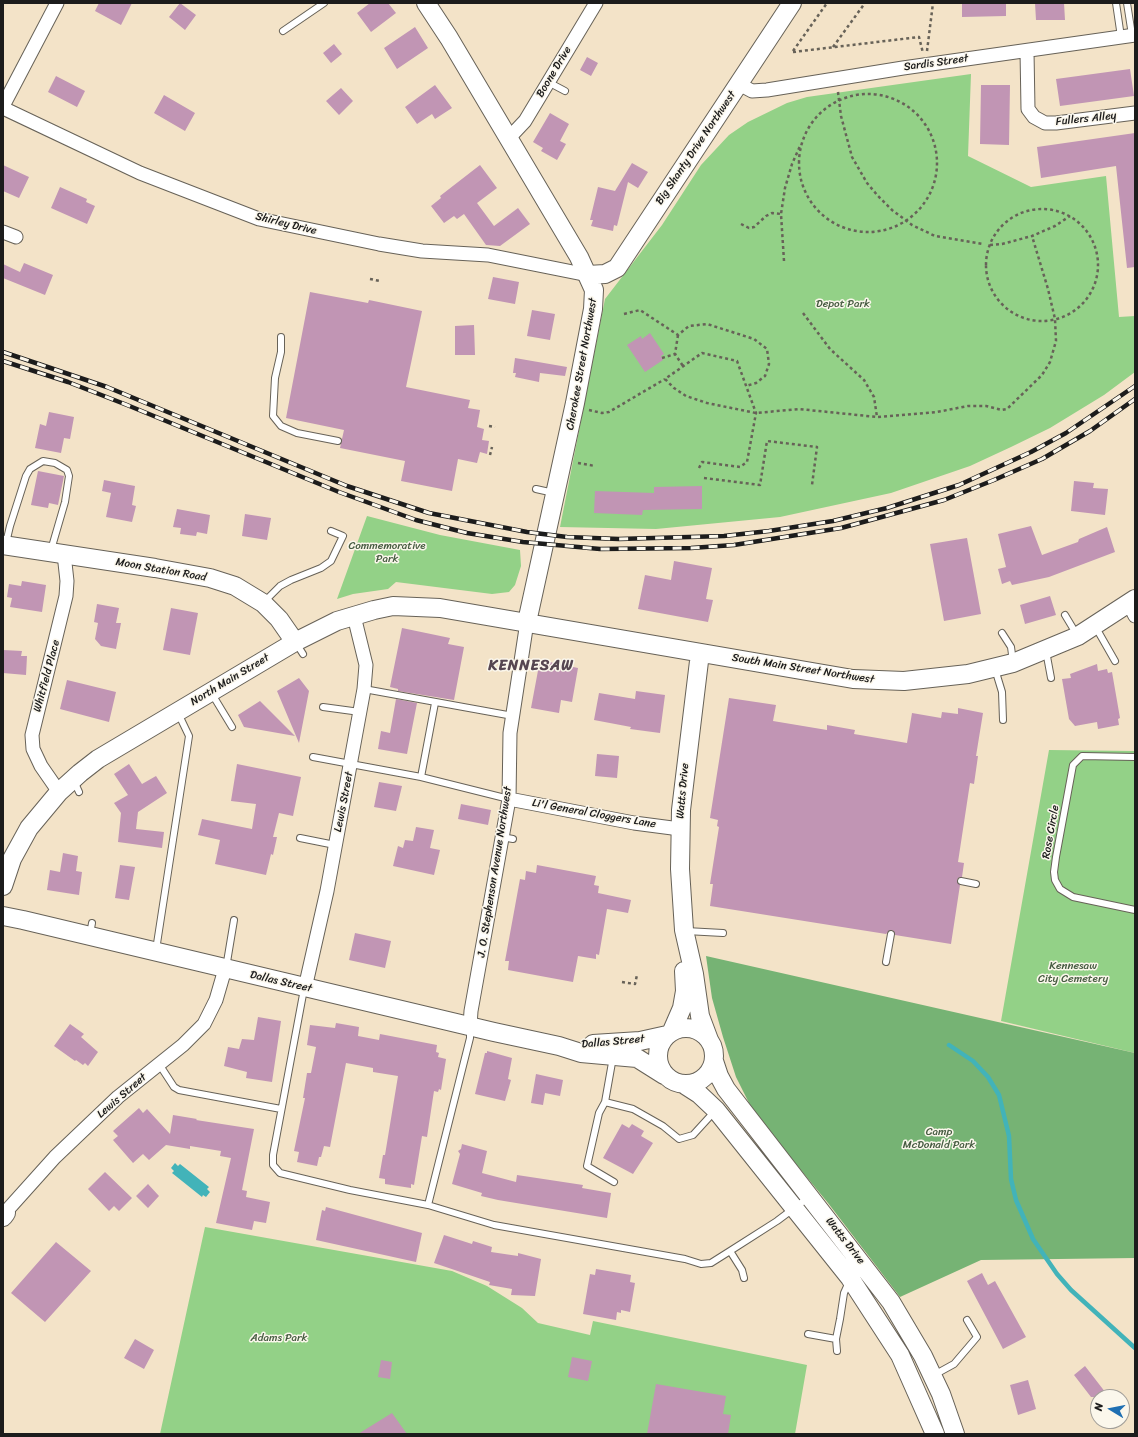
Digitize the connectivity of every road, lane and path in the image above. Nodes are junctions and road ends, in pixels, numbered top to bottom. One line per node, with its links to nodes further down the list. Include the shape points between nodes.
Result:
1 (57, 3): 21 (street)
2 (324, 3): 11 (lane)
3 (426, 3): 23 (main road, Cherokee Street Northwest)
4 (596, 3): 16 (street, Boone Drive)
5 (792, 3): 17 (main road, Big Shanty Drive Northwest)
6 (827, 3): 13 (path, via 793,52)
7 (865, 3): 13 (path)
8 (933, 3): 15 (path)
9 (1116, 3): 12 (lane)
10 (1127, 3): 12 (lane)
11 (283, 30)
12 (1129, 36): 14 (street, Sardis Street)
13 (833, 47): 15 (path, via 919,37)
14 (1027, 51): 15 (street, Sardis Street); 22 (street, Fullers Alley, via 1028,109 1034,117 1045,123 1056,123)
15 (926, 64): 17 (street, Sardis Street, via 767,90 752,91)
16 (548, 82): 19 (lane); 23 (street, Boone Drive, via 525,121)
17 (739, 84): 35 (main road, Big Shanty Drive Northwest, via 617,268 605,274)
18 (838, 88): 20 (path)
19 (565, 91)
20 (840, 100): 24 (path, via 822,111); 27 (path, via 848,144 858,169 878,196); 27 (path, via 865,94 888,97 909,108 925,125 934,147 934,182 923,204)
21 (3, 107): 35 (street, Shirley Drive, via 140,173 258,223 422,251 488,255)
22 (1135, 113)
23 (508, 139): 35 (main road, Cherokee Street Northwest)
24 (803, 140): 25 (path, via 788,176); 27 (path, via 799,164 802,182 809,199 825,217 836,224 859,231 883,230)
25 (781, 214): 28 (path, via 772,213 754,227 749,228); 34 (path)
26 (1070, 216): 30 (path); 33 (path, via 1044,209 1028,210 1001,227); 40 (path, via 1092,240 1097,256 1097,273 1083,303)
27 (906, 220): 32 (path, via 940,238)
28 (741, 224)
29 (3, 232): 31 (street)
30 (1032, 236): 33 (path); 40 (path)
31 (16, 237)
32 (983, 244)
33 (990, 245): 40 (path, via 986,261 987,278 996,298 1012,313 1022,318)
34 (784, 261)
35 (588, 275): 62 (main road, Cherokee Street Northwest, via 594,290 594,309)
36 (370, 279): 37 (path)
37 (380, 281)
38 (803, 313): 50 (path, via 830,349 864,380 874,397)
39 (624, 314): 41 (path, via 640,310)
40 (1055, 320): 50 (path, via 1056,341 1050,362 1042,375 1012,405 1002,410 978,406)
41 (678, 335): 43 (path); 47 (path, via 689,326 707,324 750,336 761,343 769,355 768,370 761,380)
42 (281, 337): 53 (lane, via 281,352 272,402 273,416 281,426 297,433)
43 (675, 354): 44 (path); 45 (path)
44 (662, 358)
45 (683, 366): 46 (path); 47 (path, via 702,353 737,361)
46 (665, 378): 48 (path, via 609,412); 49 (path, via 686,396 707,403)
47 (746, 386): 49 (path)
48 (584, 409)
49 (756, 412): 50 (path, via 799,409); 58 (path, via 747,462 740,467 702,462)
50 (877, 417)
51 (489, 426): 52 (path)
52 (495, 427)
53 (338, 441)
54 (492, 447): 55 (path)
55 (490, 455)
56 (573, 462): 57 (path)
57 (595, 466)
58 (699, 468)
59 (704, 478): 60 (path, via 760,485 767,441 817,447)
60 (812, 485)
61 (536, 489): 62 (lane)
62 (555, 494): 70 (main road, Cherokee Street Northwest)
63 (331, 531): 66 (lane, via 343,536 331,561 280,586)
64 (4, 545): 65 (main road, Moon Station Road); 65 (lane, via 26,476 30,469 43,461 55,463 67,470 70,476)
65 (57, 553): 66 (main road, Moon Station Road, via 210,578 234,586); 94 (street, Whitfield Place, via 67,581 66,596 32,735 33,749 41,766)
66 (263, 603): 74 (main road, Moon Station Road, via 279,619)
67 (1133, 607): 71 (main road, South Main Street Northwest)
68 (1065, 615): 73 (lane)
69 (354, 616): 70 (main road, North Main Street, via 393,606 412,606); 74 (main road, North Main Street, via 337,621); 81 (street, Lewis Street, via 366,665)
70 (527, 622): 76 (main road, South Main Street Northwest); 87 (street, J. O. Stephenson Avenue Northwest)
71 (1094, 626): 73 (main road, South Main Street Northwest); 77 (lane)
72 (1002, 632): 78 (lane, via 1011,647)
73 (1078, 636): 75 (main road, South Main Street Northwest)
74 (299, 648): 82 (main road, North Main Street)
75 (1046, 651): 78 (main road, South Main Street Northwest); 80 (lane)
76 (700, 653): 79 (main road, South Main Street Northwest, via 853,679 879,681 936,679); 96 (main road, Watts Drive, via 686,758)
77 (1115, 661)
78 (1013, 663): 79 (main road, South Main Street Northwest)
79 (995, 668): 88 (lane, via 1002,692)
80 (1051, 678)
81 (364, 689): 83 (lane); 86 (street, Lewis Street)
82 (211, 692): 85 (main road, North Main Street); 89 (lane)
83 (435, 703): 87 (lane); 93 (lane)
84 (323, 707): 86 (lane)
85 (177, 712): 94 (main road, North Main Street, via 98,760 76,786); 108 (lane, via 189,736)
86 (360, 712): 92 (street, Lewis Street)
87 (513, 716): 95 (street, J. O. Stephenson Avenue Northwest, via 514,754)
88 (1003, 720)
89 (232, 727)
90 (1135, 757): 102 (lane, Rose Circle, via 1082,756 1073,765 1054,872 1060,889 1073,897)
91 (313, 758): 92 (lane)
92 (351, 764): 93 (lane); 98 (street, Lewis Street)
93 (420, 777): 95 (lane)
94 (59, 792): 101 (main road, North Main Street, via 29,828 12,859)
95 (509, 798): 96 (street, Li'l General Cloggers Lane, via 632,827); 114 (street, J. O. Stephenson Avenue Northwest, via 507,838)
96 (680, 829): 105 (main road, Watts Drive)
97 (300, 838): 98 (lane)
98 (335, 845): 113 (street, Lewis Street)
99 (961, 881): 100 (lane)
100 (976, 884)
101 (3, 886)
102 (1135, 910)
103 (3, 916): 108 (main road, Dallas Street, via 91,929)
104 (234, 920): 110 (lane)
105 (684, 930): 106 (lane); 115 (main road, Watts Drive, via 684,996 681,1011); 116 (main road, Watts Drive, via 700,1016)
106 (724, 933)
107 (892, 934): 109 (lane)
108 (155, 952): 110 (main road, Dallas Street)
109 (886, 962)
110 (225, 969): 113 (main road, Dallas Street); 120 (street, Lewis Street, via 216,1000 204,1024)
111 (637, 975): 112 (path, via 635,984)
112 (622, 982)
113 (305, 988): 114 (main road, Dallas Street); 124 (lane)
114 (470, 1026): 117 (main road, Dallas Street); 128 (lane, via 470,1038)
115 (670, 1033): 116 (main road, via 688,1028 696,1030); 117 (main road, Dallas Street, via 640,1041); 121 (main road, via 662,1042 658,1059)
116 (709, 1040): 119 (main road)
117 (558, 1046): 118 (main road, Dallas Street, via 581,1053)
118 (613, 1056): 121 (main road, Dallas Street, via 637,1058); 123 (lane)
119 (714, 1060): 122 (main road, via 712,1068 701,1081); 127 (main road, Watts Drive, via 726,1089)
120 (159, 1064): 124 (lane, via 174,1087 179,1090); 130 (street, Lewis Street, via 118,1097 55,1157)
121 (664, 1075): 122 (main road, via 674,1082)
122 (685, 1085): 125 (main road, Watts Drive)
123 (604, 1102): 125 (lane, via 633,1109 663,1126 679,1140 693,1135); 126 (lane, via 599,1113 587,1166)
124 (281, 1109): 128 (lane, via 273,1155 273,1165 280,1173 350,1190)
125 (716, 1110): 129 (main road, Watts Drive)
126 (614, 1182)
127 (810, 1196): 129 (lane); 138 (main road, Watts Drive, via 891,1302)
128 (428, 1204): 131 (lane, via 494,1225 701,1264 711,1263)
129 (794, 1208): 131 (lane); 133 (main road, Watts Drive)
130 (4, 1215)
131 (730, 1251): 132 (lane)
132 (744, 1278)
133 (850, 1278): 136 (lane, via 844,1293); 139 (main road, Watts Drive, via 900,1355)
134 (967, 1320): 138 (lane, via 977,1337 954,1364)
135 (808, 1334): 136 (lane)
136 (836, 1339): 137 (lane)
137 (837, 1351)
138 (932, 1376): 140 (main road, Watts Drive)
139 (935, 1434)
140 (955, 1434)

